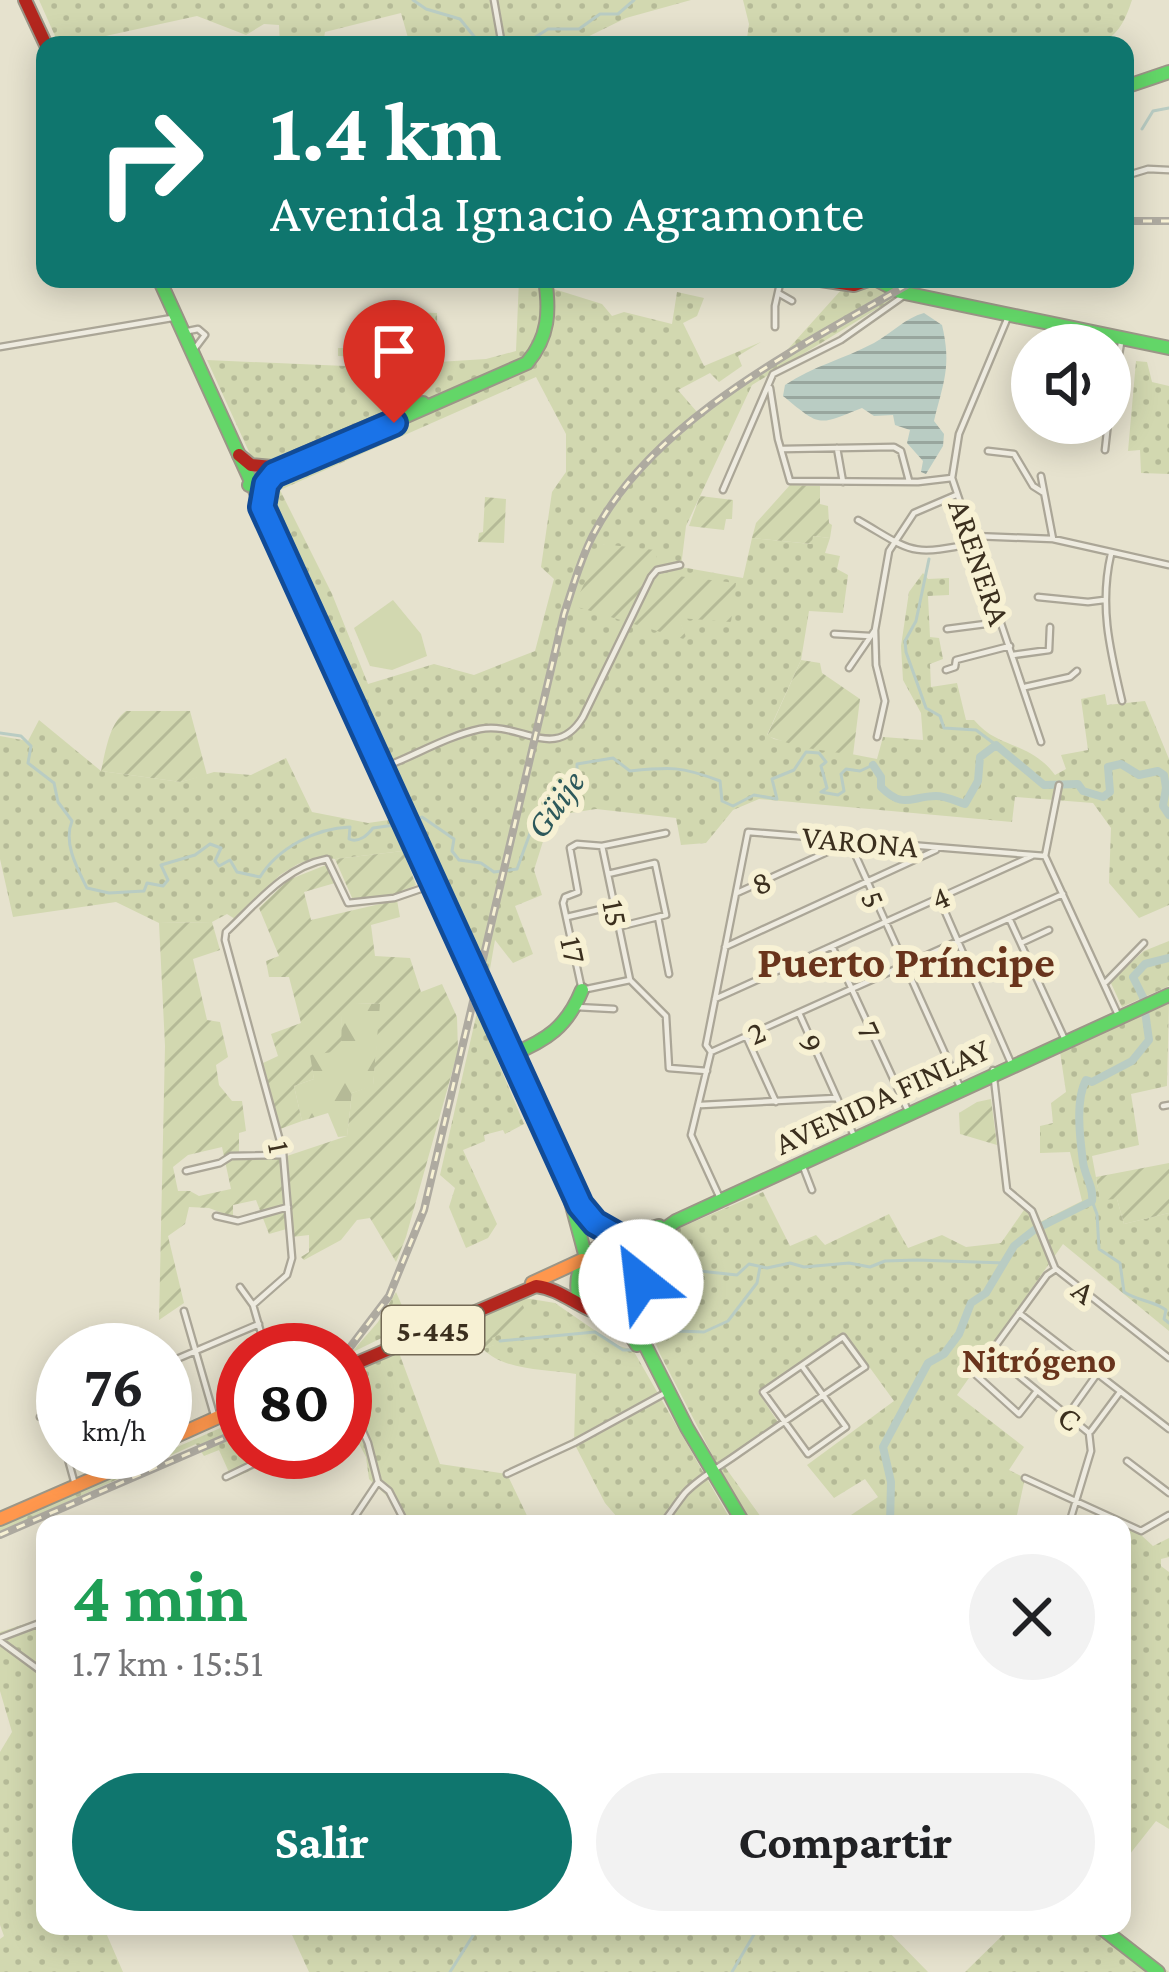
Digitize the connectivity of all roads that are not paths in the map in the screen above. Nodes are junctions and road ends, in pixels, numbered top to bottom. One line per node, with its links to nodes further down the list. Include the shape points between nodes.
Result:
1 (29, 0): 3 (main road)
2 (494, 0): 4 (street)
3 (45, 36)
4 (500, 36)
5 (1169, 69): 6 (main road)
6 (1134, 80)
7 (1169, 170): 8 (street)
8 (1134, 173)
9 (159, 288): 17 (main road)
10 (545, 288): 32 (main road, via 547,331 527,363)
11 (779, 288): 13 (street)
12 (895, 288): 14 (main road)
13 (778, 292): 15 (street); 19 (street)
14 (907, 293): 16 (main road); 25 (street, via 842,340 779,369)
15 (792, 301)
16 (1009, 315): 18 (main road); 34 (street, ARENERA, via 959,434)
17 (173, 318): 20 (main road); 22 (street)
18 (1039, 324)
19 (775, 327)
20 (180, 333): 24 (main road); 24 (street, via 205,335)
21 (1131, 339): 23 (main road)
22 (0, 347)
23 (1169, 347)
24 (188, 351): 31 (main road); 35 (main road)
25 (769, 383): 28 (street); 38 (street)
26 (1106, 444): 29 (street)
27 (838, 448): 28 (street); 36 (street); 37 (street, via 898,448)
28 (783, 449): 36 (street, via 790,481)
29 (1105, 450)
30 (988, 451): 39 (street, via 1014,454)
31 (237, 453): 32 (main road); 35 (main road)
32 (273, 470): 35 (main road); 41 (main road)
33 (1041, 476): 39 (street)
34 (952, 478): 37 (street); 40 (street, ARENERA)
35 (247, 482): 41 (main road); 65 (main road)
36 (843, 482): 37 (street)
37 (909, 482)
38 (724, 490)
39 (1044, 493): 44 (street)
40 (956, 495): 43 (street, ARENERA); 45 (street, via 914,513)
41 (262, 507): 65 (main road)
42 (858, 520): 45 (street)
43 (972, 539): 44 (street); 45 (street, via 942,550); 51 (street, ARENERA)
44 (1053, 539): 46 (street)
45 (892, 544): 54 (street)
46 (1111, 554): 48 (street); 50 (street)
47 (680, 565): 65 (street, via 651,577 568,735 553,740 485,728)
48 (1169, 565)
49 (1038, 597): 50 (street)
50 (1104, 600): 62 (street)
51 (1001, 622): 53 (street); 56 (street, ARENERA)
52 (1050, 627): 57 (street, via 1049,650)
53 (947, 629)
54 (873, 633): 55 (street); 58 (street); 63 (street, via 885,701)
55 (834, 634)
56 (1010, 646): 57 (street, ARENERA); 59 (street)
57 (1013, 656): 61 (street, ARENERA)
58 (849, 668)
59 (946, 670)
60 (1077, 671): 61 (street)
61 (1025, 687): 64 (street, ARENERA)
62 (1122, 701)
63 (877, 737)
64 (1041, 742)
65 (379, 769): 75 (main road)
66 (1059, 785): 72 (street)
67 (667, 833): 69 (street)
68 (850, 841): 70 (street, VARONA); 74 (street, 5); 77 (street, 8); 77 (street, VARONA, via 748,832)
69 (602, 846): 73 (street, 15); 80 (street, 17, via 571,845 578,892 563,899)
70 (941, 848): 71 (street, VARONA); 74 (street)
71 (1035, 855): 72 (street, VARONA); 78 (street, 4)
72 (1045, 856): 76 (street)
73 (608, 874): 79 (street, 15); 81 (street, via 655,863 666,916)
74 (866, 882): 83 (street, 5); 90 (street)
75 (432, 886): 106 (main road); 116 (street, 1, via 349,903 327,859 307,862 226,932)
76 (1063, 893): 82 (street, 2); 94 (street)
77 (736, 894): 90 (street)
78 (939, 898): 83 (street, 4); 86 (street)
79 (615, 906): 80 (street); 84 (street, 15)
80 (567, 917): 96 (street, 17)
81 (658, 917): 84 (street); 92 (street)
82 (1009, 918): 86 (street, 2); 87 (street)
83 (885, 922): 89 (street, 4); 91 (street, 5)
84 (618, 927): 93 (street, 15)
85 (1049, 930): 87 (street)
86 (957, 941): 91 (street, 2); 107 (street)
87 (1021, 943): 104 (street)
88 (1144, 943): 94 (street)
89 (832, 946): 95 (street, 7); 98 (street, 4)
90 (725, 947): 98 (street)
91 (904, 965): 95 (street, 2); 110 (street, 5)
92 (669, 974)
93 (630, 980): 96 (street); 108 (street, via 666,1016 669,1068)
94 (1104, 984): 102 (street)
95 (851, 989): 101 (street, 2); 114 (street, 7)
96 (582, 990): 99 (main road)
97 (1163, 995): 102 (main road, AVENIDA FINLAY)
98 (715, 999): 105 (street)
99 (576, 1007): 100 (street); 106 (main road, via 558,1034)
100 (614, 1009)
101 (799, 1013): 103 (street, 2); 111 (street, 9)
102 (1118, 1016): 104 (main road, AVENIDA FINLAY)
103 (746, 1036): 105 (street, 2); 112 (street)
104 (1065, 1040): 107 (main road, AVENIDA FINLAY)
105 (711, 1052): 108 (street)
106 (509, 1056): 123 (main road, via 580,1205); 124 (main road, via 574,1208)
107 (1011, 1064): 109 (main road, AVENIDA FINLAY)
108 (707, 1071): 113 (street)
109 (993, 1072): 110 (main road, AVENIDA FINLAY); 125 (street, via 1007,1190 1032,1211)
110 (960, 1087): 114 (main road, AVENIDA FINLAY)
111 (836, 1098): 112 (street); 115 (street, 9)
112 (776, 1102): 113 (street)
113 (700, 1106): 120 (street, via 691,1135)
114 (908, 1111): 115 (main road, AVENIDA FINLAY)
115 (854, 1136): 117 (main road, AVENIDA FINLAY)
116 (283, 1155): 118 (street, via 230,1156); 121 (street, 1)
117 (801, 1161): 119 (street); 120 (main road, AVENIDA FINLAY)
118 (187, 1172)
119 (812, 1190)
120 (720, 1197): 123 (main road, AVENIDA FINLAY); 126 (main road, AVENIDA FINLAY, via 658,1232 646,1246)
121 (288, 1207): 122 (street, via 238,1221); 129 (street, 1, via 291,1266)
122 (216, 1216)
123 (616, 1237): 124 (main road, 5-445); 126 (main road, via 637,1247)
124 (584, 1257): 130 (main road, via 575,1289); 138 (main road, 5-445)
125 (1056, 1269): 132 (street); 141 (street, A)
126 (644, 1271): 128 (main road)
127 (240, 1287): 129 (street)
128 (637, 1292): 133 (main road); 146 (main road, via 636,1325)
129 (253, 1305): 134 (street)
130 (581, 1306): 133 (main road, 5-445); 140 (main road, 5-445, via 536,1286)
131 (184, 1311): 136 (street)
132 (1019, 1313): 139 (street); 143 (street)
133 (608, 1315): 146 (main road, via 634,1339)
134 (259, 1323)
135 (216, 1342): 136 (street)
136 (196, 1351): 137 (street); 149 (street)
137 (192, 1353)
138 (372, 1353)
139 (991, 1353): 144 (street, C); 144 (street, via 976,1378 1019,1414)
140 (372, 1354)
141 (1169, 1358)
142 (802, 1366): 147 (street); 147 (street, via 843,1337 865,1366); 150 (street, via 763,1392)
143 (1097, 1374): 145 (street); 148 (street)
144 (1037, 1391): 148 (street, C)
145 (1120, 1392): 151 (street); 153 (street)
146 (665, 1393): 156 (main road); 157 (street)
147 (823, 1395): 150 (street); 150 (street, via 846,1427 808,1454)
148 (1067, 1416): 153 (street, C)
149 (216, 1422): 152 (main road)
150 (783, 1422): 156 (street)
151 (1169, 1429)
152 (192, 1432)
153 (1090, 1436): 165 (street)
154 (372, 1459): 162 (street)
155 (1127, 1461): 164 (street)
156 (710, 1473): 168 (street); 169 (main road)
157 (507, 1474)
158 (1025, 1478): 165 (street)
159 (73, 1479): 163 (street)
160 (82, 1479): 163 (main road)
161 (84, 1479): 163 (main road)
162 (378, 1482): 166 (street); 167 (street)
163 (74, 1483): 173 (main road)
164 (1169, 1493)
165 (1074, 1502): 170 (street); 171 (street)
166 (356, 1515)
167 (401, 1515)
168 (669, 1515)
169 (735, 1515)
170 (1071, 1515)
171 (1104, 1515)
172 (1169, 1515): 174 (street, via 1141,1531)
173 (0, 1516)
174 (1131, 1527)
175 (36, 1625): 176 (street)
176 (0, 1640): 177 (street)
177 (36, 1667)
178 (1100, 1935): 180 (main road)
179 (1111, 1935): 181 (main road)
180 (1147, 1972)
181 (1158, 1972)

